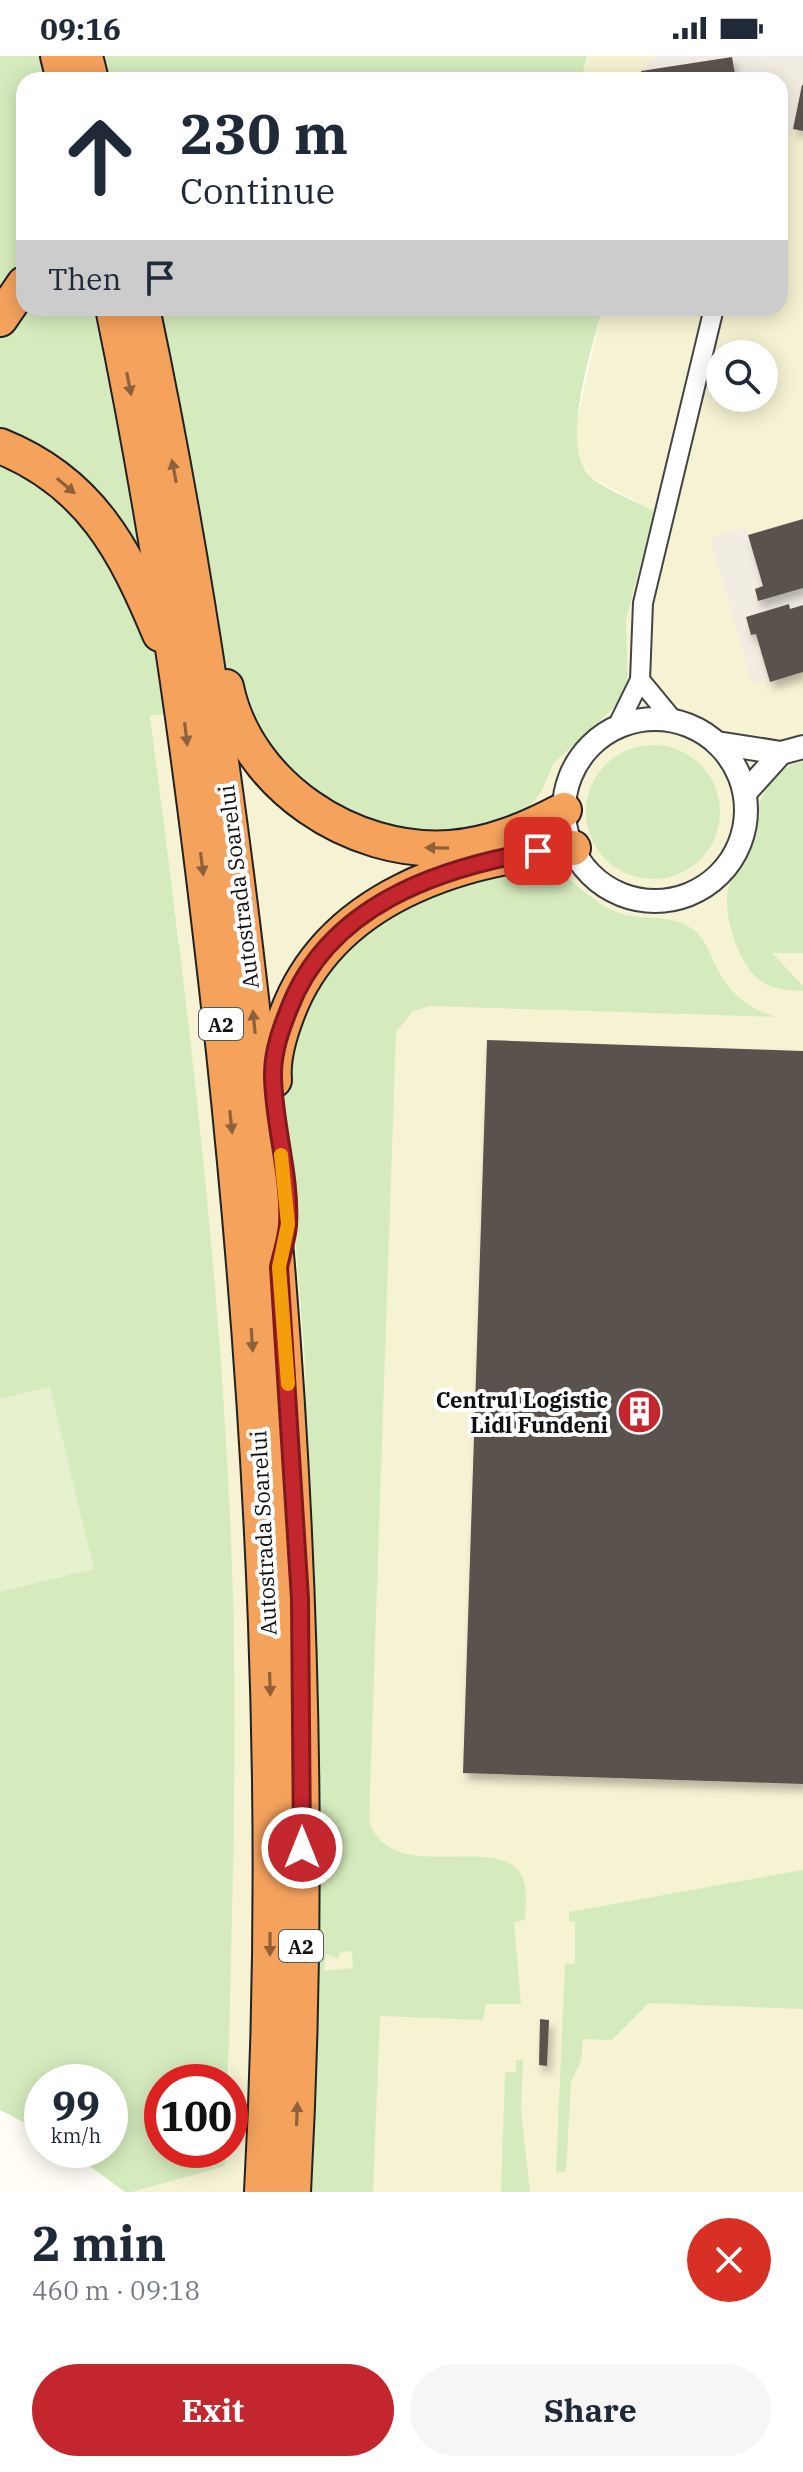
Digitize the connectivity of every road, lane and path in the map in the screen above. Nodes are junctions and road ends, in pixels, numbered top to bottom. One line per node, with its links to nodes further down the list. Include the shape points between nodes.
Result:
1 (16, 296): 5 (highway)
2 (115, 316): 9 (highway, Autostrada Soarelui / A2, one-way to 9)
3 (144, 316): 7 (highway, Autostrada Soarelui / A2, one-way to 3)
4 (712, 316): 8 (street, via 643,603)
5 (0, 319)
6 (0, 446): 9 (highway, one-way to 9, via 69,487 110,532 138,581)
7 (189, 547): 16 (highway, one-way to 7, via 520,832 448,848 394,844 329,820 274,776 244,732 228,696 216,634); 18 (highway, Autostrada Soarelui / A2, one-way to 7, via 227,781)
8 (640, 680): 10 (street); 11 (street)
9 (180, 682): 18 (highway, Autostrada Soarelui / A2, one-way to 18)
10 (673, 720): 11 (street, via 654,718); 12 (street)
11 (617, 727): 16 (street, via 590,746 576,765)
12 (717, 743): 14 (street); 15 (street, via 735,766)
13 (803, 747): 14 (street)
14 (781, 753): 15 (street)
15 (745, 793): 17 (street, via 743,836 734,856 713,880 683,897 633,899 608,888)
16 (564, 810): 17 (street)
17 (573, 848): 18 (highway, via 519,854 388,896 338,933 314,960 279,1036 273,1072 288,1224)
18 (262, 1264): 19 (highway, Autostrada Soarelui / A2, one-way to 19, via 261,1464 270,1699 270,1966); 20 (highway, Autostrada Soarelui / A2, one-way to 18, via 302,1699 295,1493)
19 (262, 2192)
20 (293, 2192)

